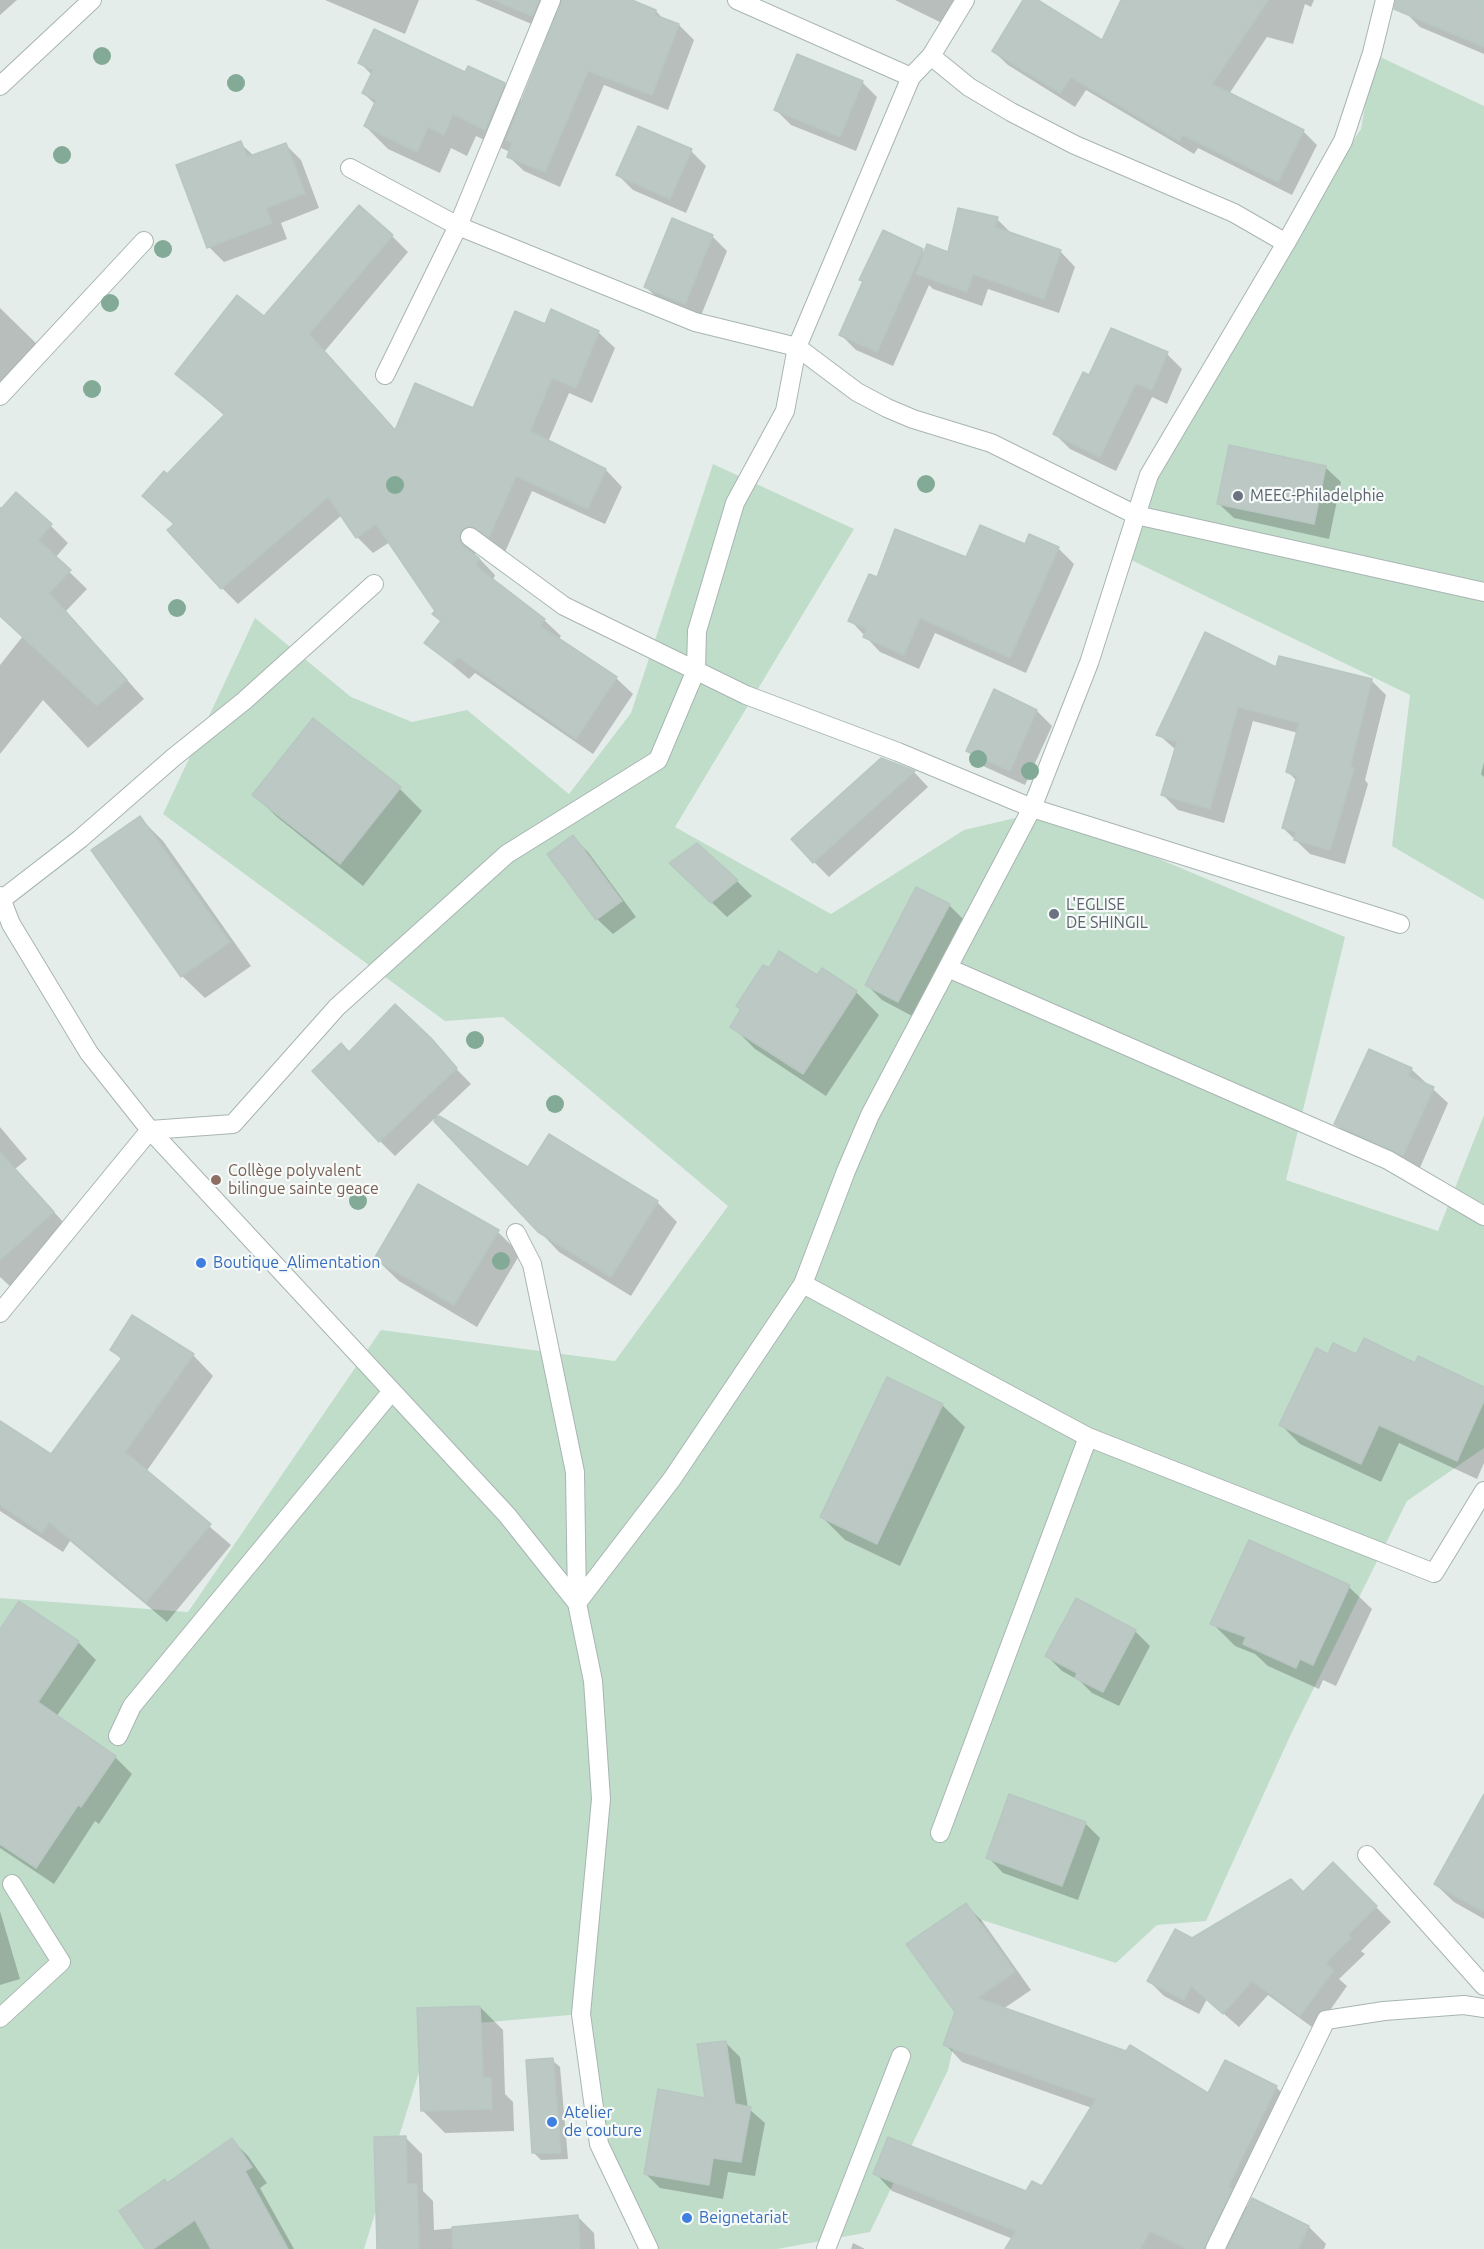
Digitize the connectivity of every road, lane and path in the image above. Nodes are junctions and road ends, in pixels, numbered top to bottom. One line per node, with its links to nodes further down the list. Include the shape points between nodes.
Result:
1 (92, 0): 8 (street)
2 (551, 0): 10 (street)
3 (737, 0): 7 (street)
4 (965, 0): 6 (street)
5 (1384, 0): 12 (street, via 1372,53 1343,141)
6 (931, 56): 7 (street); 12 (street, via 969,87 1011,112 1075,145 1234,213)
7 (911, 77): 13 (street)
8 (0, 86)
9 (350, 168): 10 (street)
10 (458, 226): 13 (street, via 694,322); 14 (street)
11 (144, 241): 15 (street)
12 (1286, 243): 16 (street, via 1149,475)
13 (797, 347): 16 (street, via 856,392 887,408 991,443); 20 (street, via 785,411 735,503 697,631)
14 (385, 375)
15 (0, 396)
16 (1136, 515): 19 (street); 21 (street, via 1089,663)
17 (470, 537): 20 (street, via 564,606)
18 (374, 584): 22 (street, via 80,840)
19 (1484, 592)
20 (696, 670): 21 (street, via 746,695); 25 (street, via 658,760 507,854 337,1007 233,1124)
21 (1032, 808): 23 (street); 24 (street)
22 (1, 899): 25 (street, via 11,924 89,1053)
23 (1400, 924)
24 (948, 968): 26 (street, via 1388,1160); 28 (street, via 870,1115)
25 (150, 1130): 29 (street); 30 (street)
26 (1484, 1216)
27 (516, 1233): 33 (street, via 532,1264 575,1472)
28 (803, 1284): 31 (street); 33 (street, via 672,1479)
29 (0, 1313)
30 (392, 1391): 33 (street, via 507,1515); 34 (street, via 132,1706)
31 (1088, 1437): 32 (street, via 1434,1573); 35 (street)
32 (1484, 1491)
33 (577, 1603): 42 (street, via 593,1681 601,1799 581,2014 599,2144)
34 (118, 1736)
35 (940, 1833)
36 (1367, 1855): 38 (street)
37 (12, 1884): 40 (street, via 61,1962)
38 (1484, 1986)
39 (1484, 2008): 44 (street, via 1430,2007 1326,2020)
40 (0, 2018)
41 (901, 2056): 43 (street)
42 (649, 2249)
43 (826, 2249)
44 (1215, 2249)

